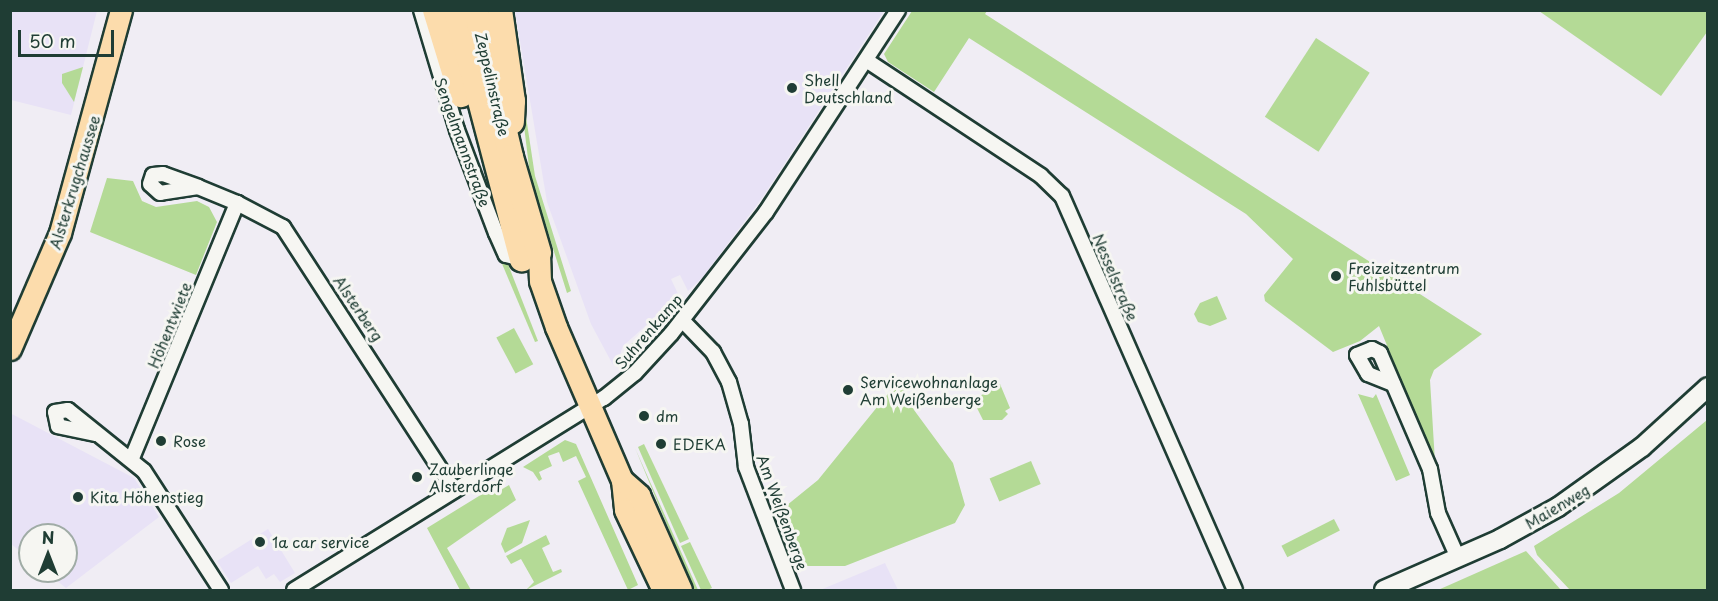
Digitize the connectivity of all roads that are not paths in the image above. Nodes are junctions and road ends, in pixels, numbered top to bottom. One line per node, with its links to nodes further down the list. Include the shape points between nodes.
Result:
1 (121, 10): 15 (main road, Alsterkrugchaussee, via 60,232)
2 (421, 10): 13 (street, Sengelmannstraße, via 457,130 506,255)
3 (435, 10): 9 (highway, via 466,111)
4 (456, 10): 9 (highway, Zeppelinstraße)
5 (476, 10): 10 (highway, Zeppelinstraße)
6 (500, 10): 10 (highway, via 513,101)
7 (898, 10): 8 (street, Suhrenkamp)
8 (866, 60): 14 (street, Suhrenkamp, via 766,212); 27 (street, Nesselstraße, via 1041,176 1062,196)
9 (489, 144): 13 (highway, Sengelmannstraße)
10 (511, 157): 13 (highway, Sengelmannstraße)
11 (198, 187): 12 (street, Alsterberg)
12 (237, 203): 20 (street, Höhentwiete); 21 (street, Alsterberg, via 283,227)
13 (531, 256): 18 (main road, Sengelmannstraße)
14 (682, 320): 18 (street, Suhrenkamp, via 627,381); 26 (street, Am Weißenberge, via 713,352 729,382 741,424 746,467)
15 (10, 349)
16 (1393, 384): 22 (street, via 1433,478 1438,513)
17 (1707, 387): 22 (street, Maienweg, via 1606,475 1520,529)
18 (590, 407): 21 (street, Suhrenkamp); 23 (main road, Sengelmannstraße, via 622,480 623,503)
19 (95, 434): 20 (street)
20 (132, 458): 24 (street, via 180,521)
21 (454, 490): 25 (street, Suhrenkamp)
22 (1458, 558): 28 (street, Maienweg)
23 (666, 590)
24 (221, 591)
25 (294, 591)
26 (793, 591)
27 (1235, 591)
28 (1384, 591)

